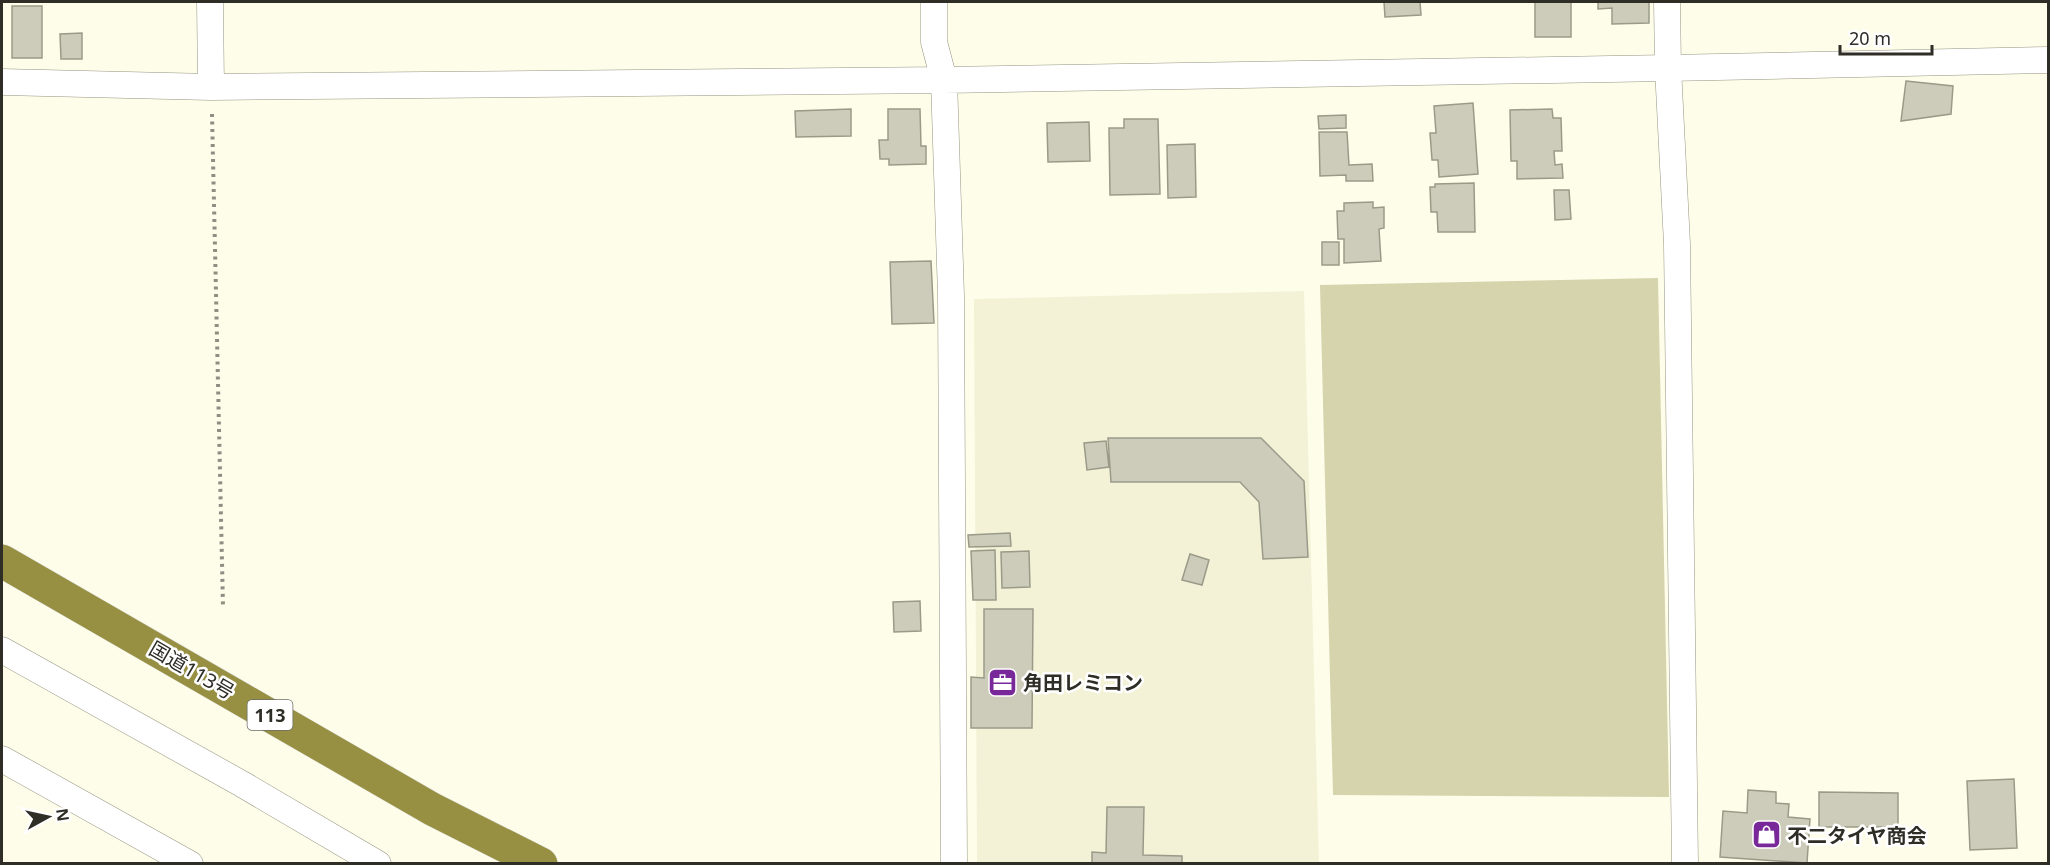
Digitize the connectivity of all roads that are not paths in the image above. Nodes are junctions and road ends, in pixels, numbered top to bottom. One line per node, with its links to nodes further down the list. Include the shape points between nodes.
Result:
1 (210, 2): 8 (street)
2 (934, 2): 6 (street, via 934,42)
3 (1667, 2): 5 (street)
4 (2049, 60): 5 (street)
5 (1668, 68): 6 (street); 16 (street, via 1677,244)
6 (944, 80): 8 (street); 15 (street, via 951,296)
7 (2, 82): 8 (street)
8 (211, 87)
9 (2, 561): 14 (highway, 国道113号 / 113, via 432,809)
10 (2, 650): 13 (street)
11 (2, 759): 12 (street)
12 (190, 864)
13 (378, 864)
14 (541, 864)
15 (954, 864)
16 (1686, 864)

